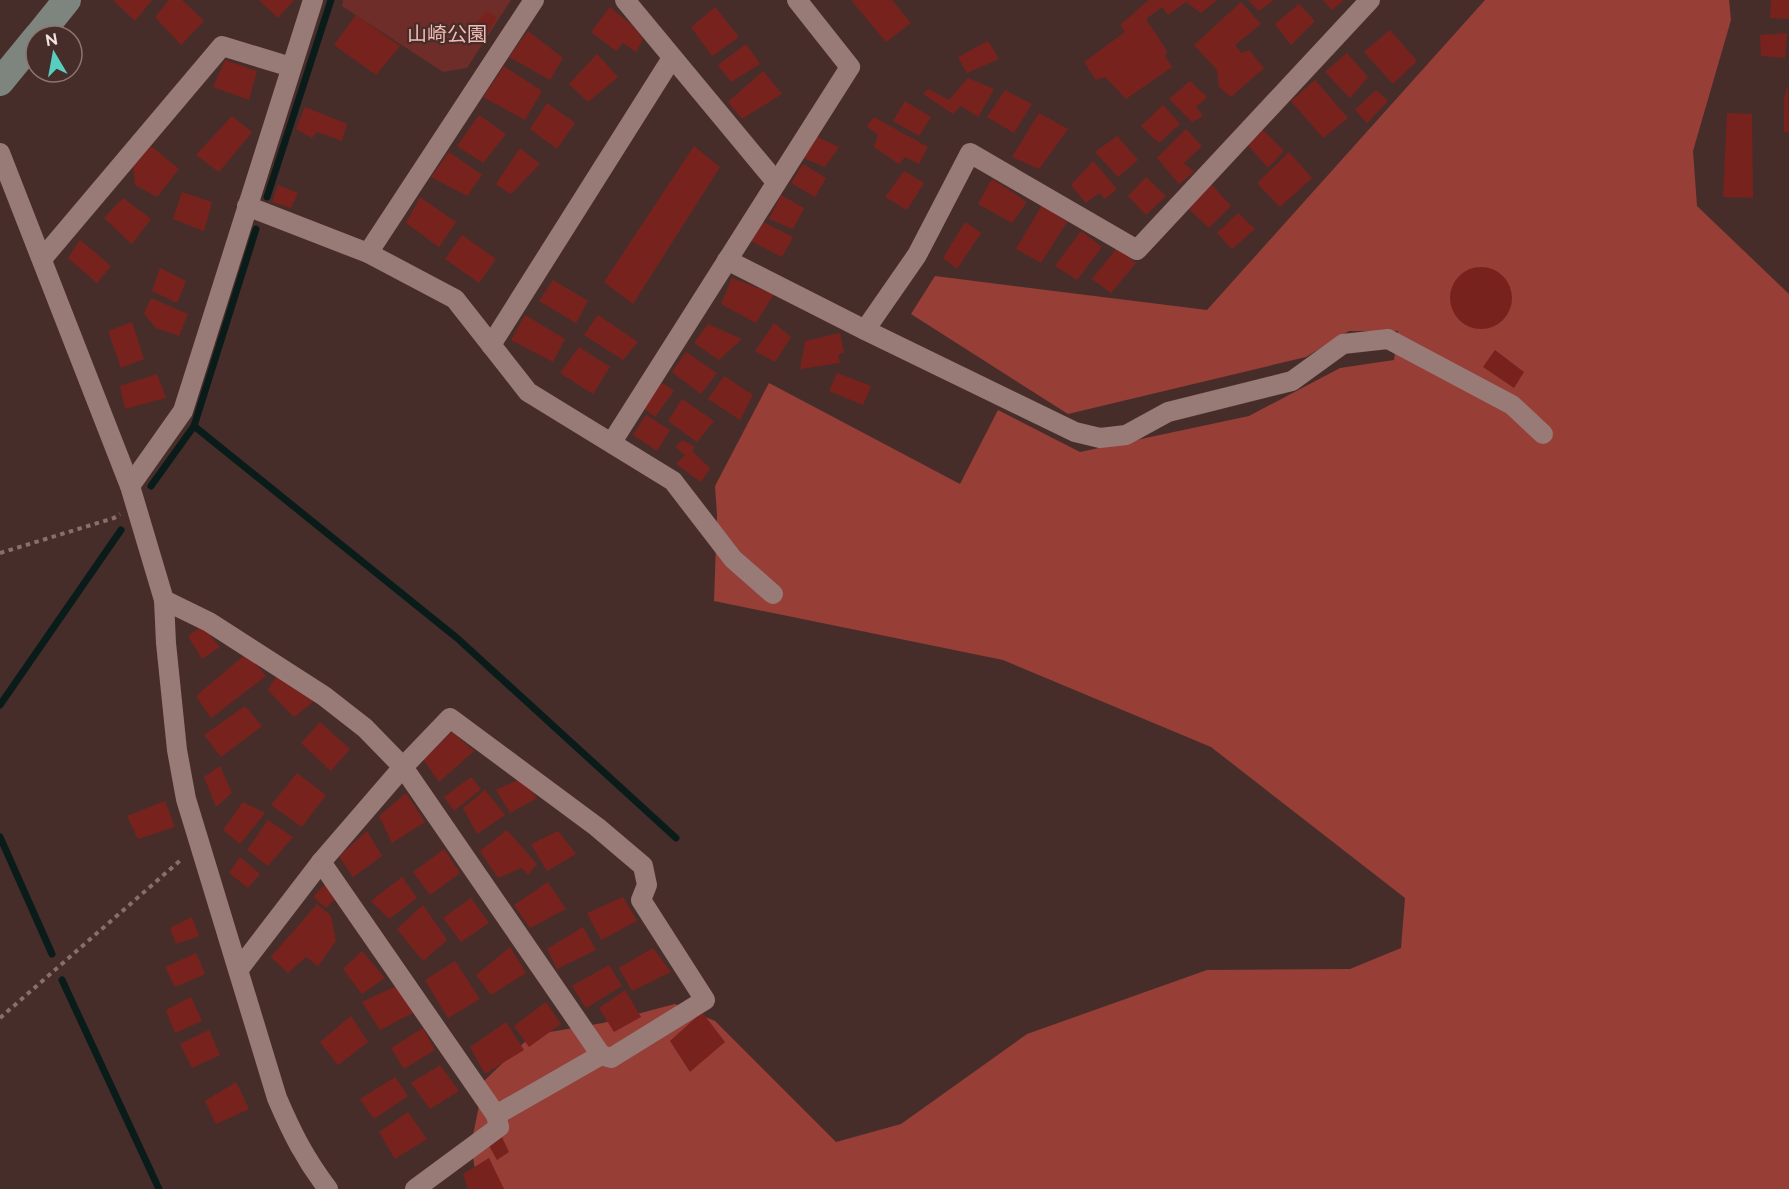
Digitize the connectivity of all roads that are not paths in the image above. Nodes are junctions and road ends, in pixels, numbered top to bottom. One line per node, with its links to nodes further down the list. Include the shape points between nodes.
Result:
1 (67, 0): 7 (street)
2 (313, 0): 10 (street)
3 (534, 0): 15 (street)
4 (625, 0): 9 (street)
5 (797, 0): 13 (street, via 850,67)
6 (1370, 0): 18 (street, via 1137,250 970,153 917,255)
7 (48, 24)
8 (24, 53): 11 (street)
9 (672, 58): 13 (street); 19 (street)
10 (291, 68): 14 (street); 16 (street, via 222,46)
11 (0, 82)
12 (0, 153): 16 (street)
13 (776, 182): 17 (street)
14 (247, 206): 15 (street); 22 (street, via 183,411)
15 (368, 253): 19 (street, via 455,299)
16 (42, 259): 22 (street)
17 (727, 260): 18 (street); 21 (street)
18 (865, 330): 20 (street, via 1075,432 1100,438 1126,435 1168,412 1292,381 1343,344 1388,339 1512,405)
19 (491, 345): 21 (street, via 528,392)
20 (1543, 434)
21 (612, 442): 23 (street, via 673,481 733,559)
22 (133, 495): 24 (street)
23 (773, 594)
24 (164, 600): 25 (street, via 209,622 324,696 365,728); 27 (street, via 177,750 186,799)
25 (403, 767): 26 (street); 28 (street); 28 (street, via 450,718 643,866 647,885 641,900 705,1000 611,1058)
26 (321, 862): 27 (street); 29 (street)
27 (239, 969): 30 (street, via 277,1098 293,1136)
28 (601, 1055): 29 (street)
29 (496, 1115): 31 (street, via 499,1127)
30 (328, 1189)
31 (415, 1189)

